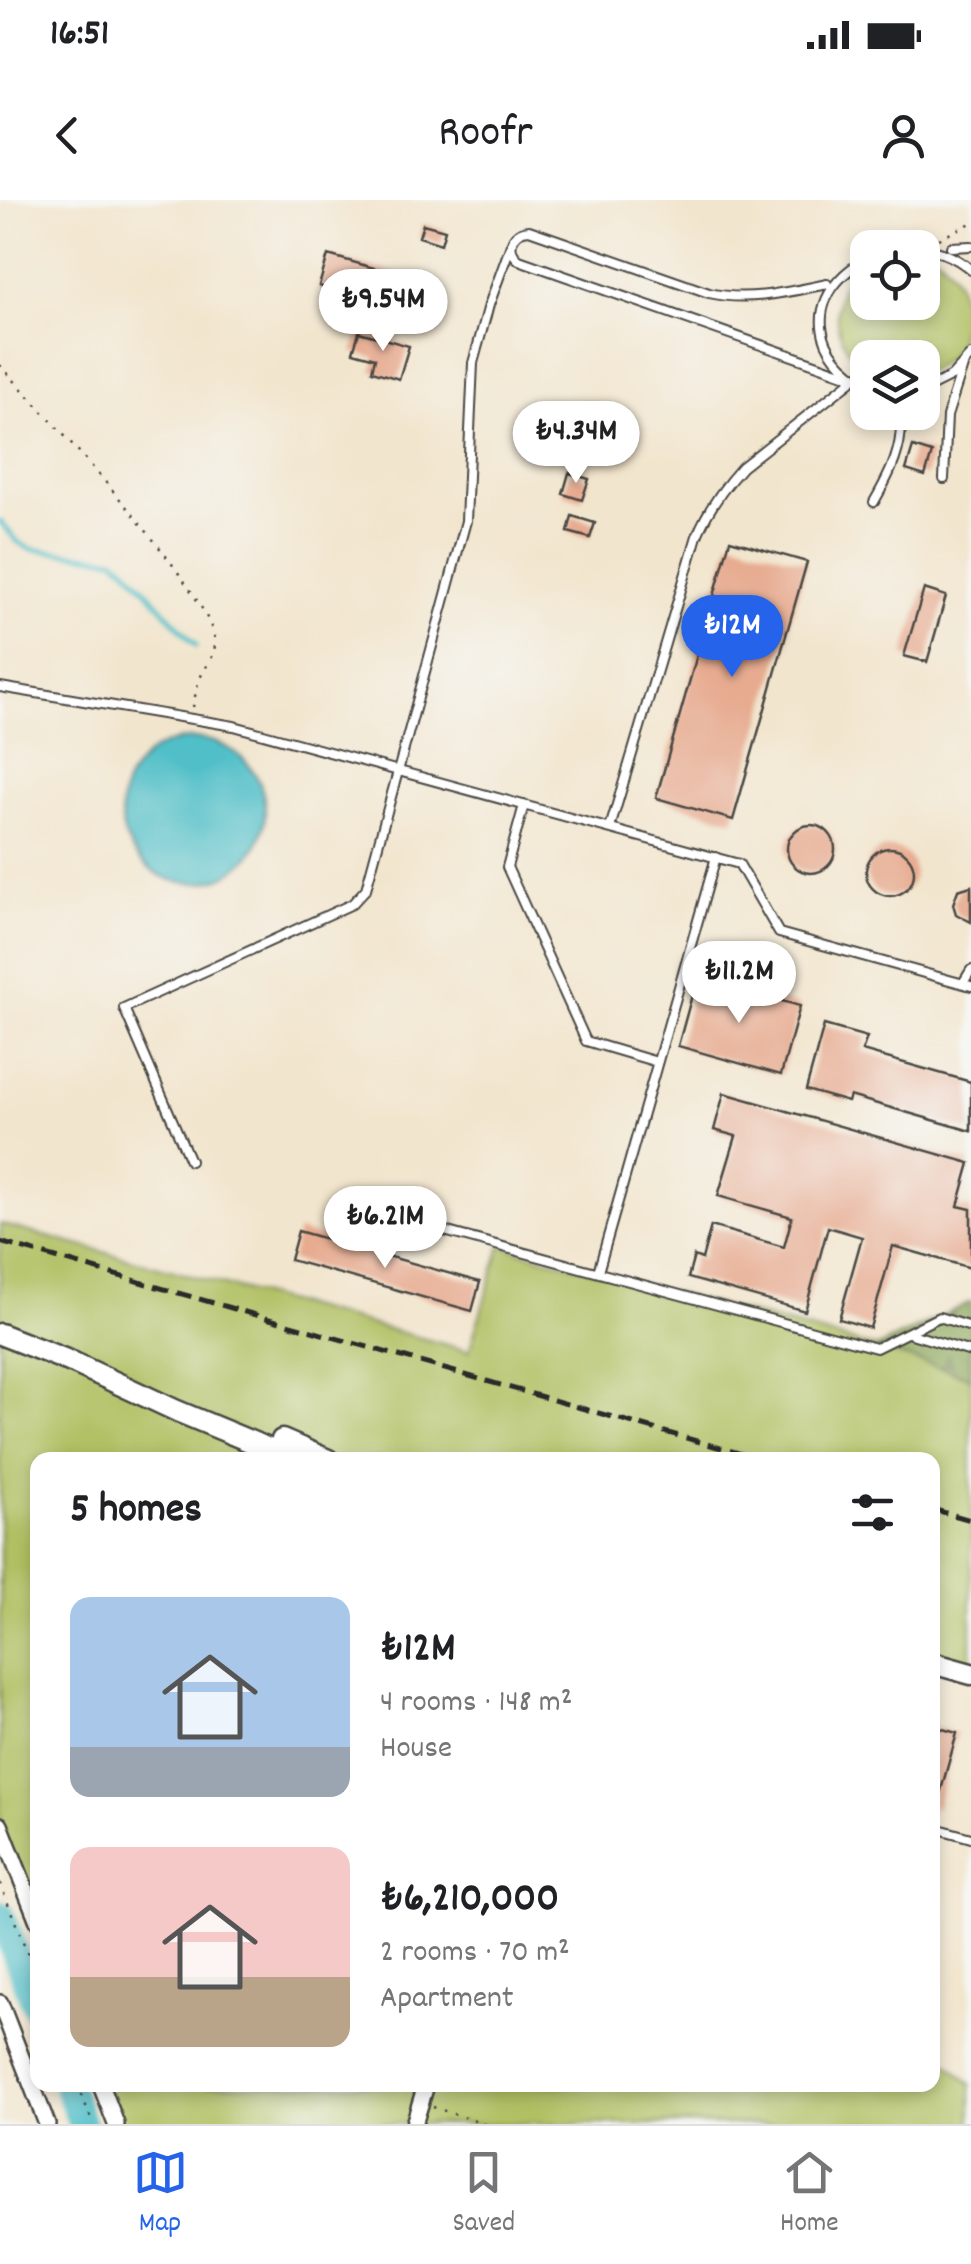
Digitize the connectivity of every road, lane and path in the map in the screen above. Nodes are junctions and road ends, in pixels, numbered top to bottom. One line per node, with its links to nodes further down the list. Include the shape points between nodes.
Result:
1 (971, 223): 2 (path)
2 (940, 239)
3 (940, 241): 6 (lane)
4 (512, 242): 7 (lane); 10 (lane, via 529,230 720,296); 11 (lane)
5 (971, 246): 6 (lane)
6 (950, 247): 8 (lane)
7 (519, 260): 11 (lane, via 504,270); 16 (lane)
8 (971, 270)
9 (834, 271): 10 (lane)
10 (827, 284): 15 (lane, via 824,329 834,356)
11 (489, 304): 24 (lane, via 474,363 466,521)
12 (971, 355): 14 (lane)
13 (0, 365): 23 (path, via 130,511 202,606 215,641)
14 (963, 366): 18 (lane); 20 (lane, via 947,416)
15 (850, 373)
16 (850, 376)
17 (850, 382): 26 (lane, via 742,467 705,517)
18 (940, 384)
19 (900, 430): 21 (lane, via 888,478)
20 (944, 478)
21 (874, 502)
22 (0, 687): 23 (lane)
23 (190, 719): 24 (lane)
24 (398, 771): 25 (lane); 31 (lane, via 360,898 124,1008)
25 (524, 805): 26 (lane); 30 (lane, via 507,867 586,1041)
26 (610, 828): 27 (lane)
27 (716, 857): 29 (lane, via 739,864 779,933); 30 (lane)
28 (971, 970): 29 (lane)
29 (967, 984)
30 (658, 1062): 33 (lane)
31 (190, 1162)
32 (337, 1202): 33 (lane)
33 (598, 1272): 35 (lane, via 876,1348)
34 (971, 1327): 35 (lane, via 939,1317)
35 (906, 1333): 37 (lane)
36 (0, 1334): 38 (street)
37 (971, 1352)
38 (74, 1363): 39 (street); 40 (street)
39 (276, 1452)
40 (309, 1452)
41 (940, 1665): 42 (street)
42 (971, 1674)
43 (940, 1678): 44 (street)
44 (971, 1688)
45 (0, 1826): 49 (street)
46 (940, 1830): 47 (lane)
47 (971, 1838)
48 (0, 1882): 50 (path)
49 (30, 1901)
50 (30, 1959)
51 (0, 2002): 52 (street)
52 (4, 2024): 53 (street)
53 (30, 2084)
54 (33, 2092): 59 (street)
55 (81, 2092): 60 (path)
56 (104, 2092): 61 (street)
57 (424, 2092): 58 (street)
58 (420, 2103): 62 (street); 63 (path)
59 (47, 2124)
60 (92, 2124)
61 (116, 2124)
62 (414, 2124)
63 (484, 2124)

